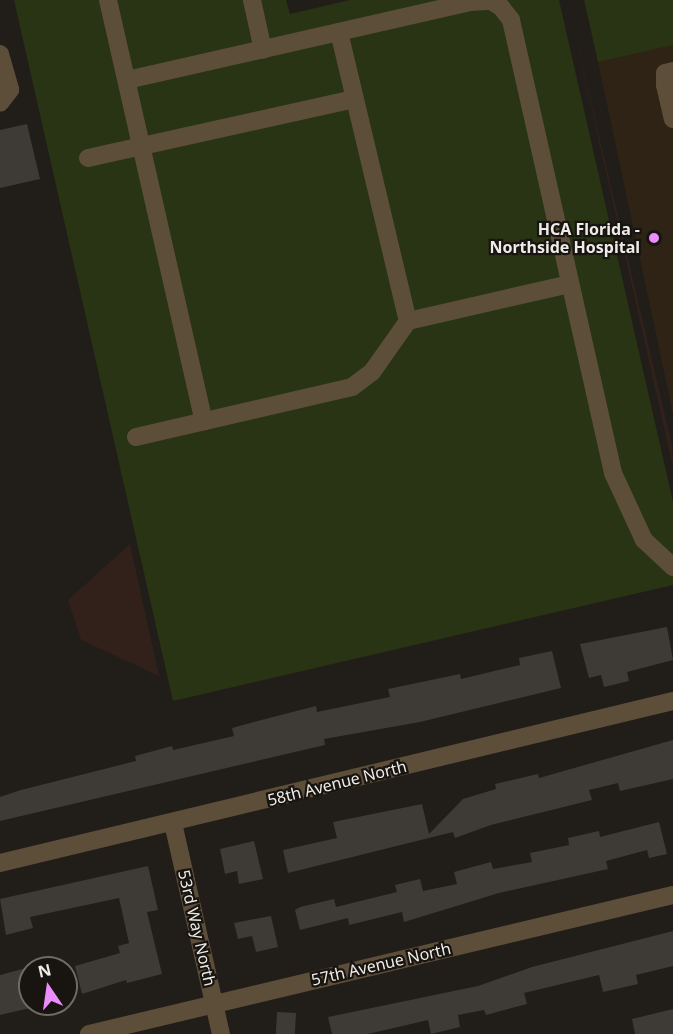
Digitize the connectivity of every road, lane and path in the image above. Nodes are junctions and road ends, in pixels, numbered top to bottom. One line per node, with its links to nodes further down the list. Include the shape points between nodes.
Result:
1 (108, 0): 7 (street)
2 (252, 0): 4 (street)
3 (339, 32): 4 (street); 8 (street); 13 (street, via 469,2 491,1 501,7 511,20)
4 (263, 50): 7 (street)
5 (0, 54): 9 (street, via 10,90)
6 (673, 71): 10 (street, via 665,73)
7 (127, 80): 11 (street)
8 (354, 99): 11 (street); 14 (street)
9 (4, 100)
10 (673, 119)
11 (142, 146): 12 (street); 15 (street)
12 (88, 158)
13 (570, 284): 14 (street); 17 (street, via 613,473 644,540)
14 (408, 321): 15 (street, via 372,372 352,387)
15 (204, 421): 16 (street)
16 (136, 437)
17 (673, 567)
18 (673, 701): 19 (street, 58th Avenue North)
19 (173, 823): 20 (street, 58th Avenue North); 22 (street, 53rd Way North)
20 (0, 863)
21 (673, 895): 22 (street, 57th Avenue North)
22 (214, 1004): 23 (street, 57th Avenue North); 24 (street, 53rd Way North)
23 (89, 1034)
24 (221, 1034)

